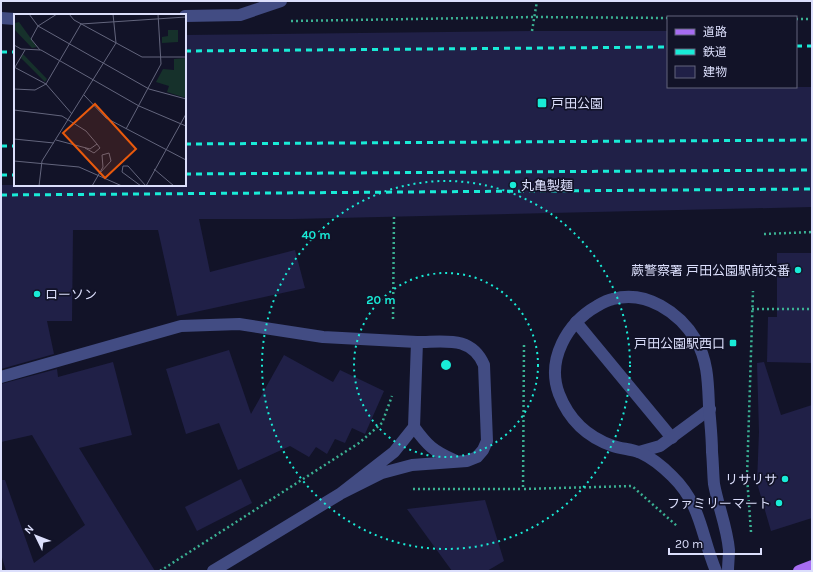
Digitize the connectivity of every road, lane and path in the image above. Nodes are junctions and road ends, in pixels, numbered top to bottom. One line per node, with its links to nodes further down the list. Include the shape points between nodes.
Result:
1 (281, 1): 3 (street, via 240,15)
2 (537, 1): 4 (path)
3 (186, 16)
4 (534, 17): 6 (path); 10 (path); 11 (path)
5 (1, 18): 8 (street)
6 (667, 18)
7 (797, 18): 9 (path)
8 (14, 19)
9 (812, 19)
10 (284, 21)
11 (532, 31)
12 (394, 217): 19 (path)
13 (812, 232): 14 (path)
14 (764, 234)
15 (753, 291): 16 (path)
16 (752, 309): 17 (path); 32 (path, via 747,477)
17 (812, 309)
18 (576, 322): 24 (street, via 610,299 631,297 660,305 684,324 696,340 707,371); 26 (street); 27 (street, via 563,340 557,360 556,381 565,407 575,422 593,437)
19 (393, 325)
20 (417, 342): 22 (street, via 323,338 239,324 181,326); 25 (street); 28 (street, via 461,343 471,347 484,365 487,441 477,457 468,461)
21 (524, 345): 30 (path)
22 (1, 377)
23 (392, 395): 35 (path, via 382,423 359,443)
24 (710, 409): 26 (street); 38 (street, via 714,483 729,550)
25 (414, 427): 28 (street, via 437,453); 31 (street, via 394,452)
26 (672, 438): 27 (street, via 660,446)
27 (639, 452): 37 (street, via 671,474 688,494 700,519)
28 (455, 461): 31 (street, via 412,465 382,473)
29 (409, 489): 30 (path)
30 (523, 489): 33 (path, via 632,486 677,526)
31 (340, 494): 36 (street)
32 (751, 532)
33 (679, 533)
34 (812, 566): 39 (main road)
35 (160, 571)
36 (213, 571)
37 (716, 571)
38 (728, 571)
39 (799, 571)

